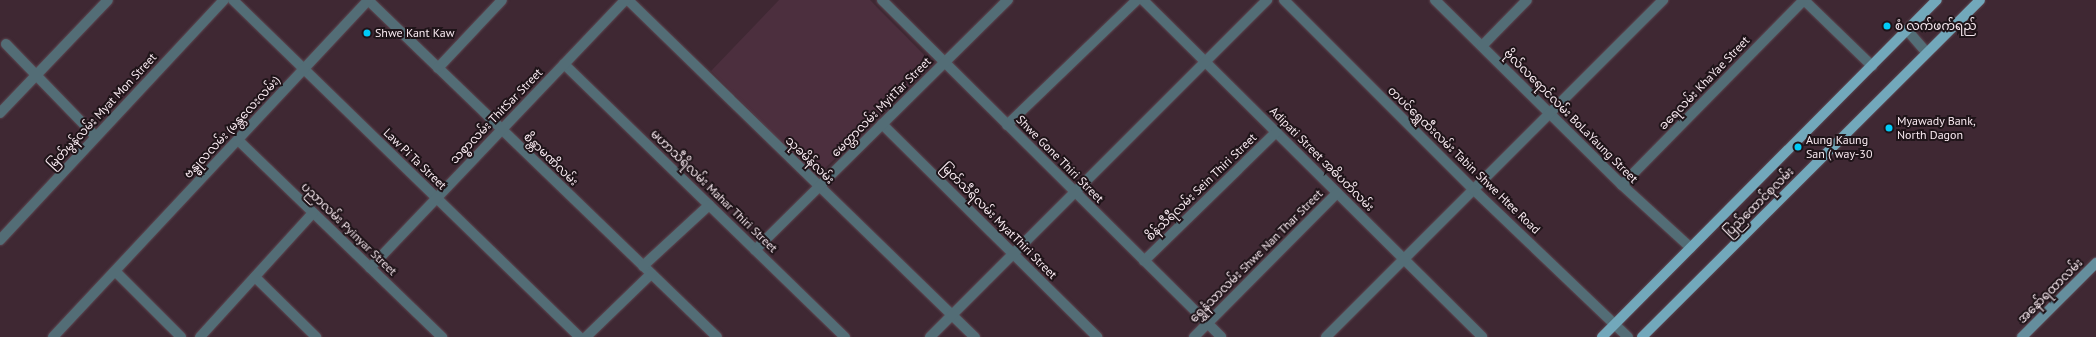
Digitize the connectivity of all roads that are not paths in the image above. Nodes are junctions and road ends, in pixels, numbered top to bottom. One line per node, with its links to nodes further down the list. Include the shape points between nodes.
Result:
1 (108, 0): 30 (street)
2 (224, 0): 37 (street, မြတ်မွန်လမ်း Myat Mon Street)
3 (233, 0): 29 (street, Law Pi Ta Street)
4 (368, 0): 28 (street, စိန္တာမဏိလမ်း); 29 (street, ဗန္ဓုလလမ်း (မန္တလေးလမ်း))
5 (502, 0): 28 (street)
6 (625, 0): 26 (street, သစ္စာလမ်း ThitSar Street)
7 (628, 0): 40 (street, သုခမိန်လမ်း)
8 (882, 0): 24 (street, Shwe Gone Thiri Street)
9 (1008, 0): 24 (street, မေတ္တာလမ်း MyitTar Street)
10 (1137, 0): 34 (street)
11 (1143, 0): 25 (street, Adipati Street အဓိပတိလမ်း)
12 (1267, 0): 25 (street)
13 (1284, 0): 41 (street, တပင်ရွှေထီးလမ်း Tabin Shwe Htee Road)
14 (1435, 0): 22 (street, ဗိုလ်လရောင်လမ်း BoLaYaung Street)
15 (1527, 0): 22 (street)
16 (1664, 0): 32 (street)
17 (1804, 0): 27 (street); 39 (street, ခရေလမ်း KhaYae Street)
18 (1937, 0): 20 (main road, ပြည်ထောင်စုလမ်း)
19 (1980, 0): 23 (main road, ပြည်ထောင်စုလမ်း)
20 (1907, 30): 23 (street); 27 (main road, ပြည်ထောင်စုလမ်း)
21 (6, 44): 30 (street)
22 (1482, 46): 32 (street, ဗိုလ်လရောင်လမ်း BoLaYaung Street)
23 (1927, 53): 80 (main road, ပြည်ထောင်စုလမ်း)
24 (945, 62): 33 (street, မေတ္တာလမ်း MyitTar Street); 34 (street, Shwe Gone Thiri Street)
25 (1205, 62): 36 (street, Adipati Street အဓိပတိလမ်း); 42 (street)
26 (564, 64): 35 (street, သစ္စာလမ်း ThitSar Street); 45 (street, မဟာသီရိလမ်း Mahar Thiri Street)
27 (1872, 66): 48 (main road, ပြည်ထောင်စုလမ်း)
28 (438, 68): 35 (street, စိန္တာမဏိလမ်း)
29 (304, 69): 38 (street, ဗန္ဓုလလမ်း (မန္တလေးလမ်း)); 44 (street, Law Pi Ta Street)
30 (35, 76): 31 (street); 37 (street)
31 (0, 112)
32 (1550, 113): 39 (street, ဗိုလ်လရောင်လမ်း BoLaYaung Street); 41 (street)
33 (882, 124): 40 (street, မေတ္တာလမ်း MyitTar Street); 50 (street, မြတ်သီရိလမ်း MyatThiri Street)
34 (1007, 125): 42 (street, Shwe Gone Thiri Street)
35 (502, 130): 44 (street, သစ္စာလမ်း ThitSar Street); 54 (street, စိန္တာမဏိလမ်း)
36 (1276, 132): 43 (street, Adipati Street အဓိပတိလမ်း); 52 (street, စိန်သီရီလမ်း Sein Thiri Street)
37 (96, 137): 47 (street, မြတ်မွန်လမ်း Myat Mon Street)
38 (238, 140): 46 (street, ပညာလမ်း Pyinyar Street); 56 (street, ဗန္ဓုလလမ်း (မန္တလေးလမ်း))
39 (1622, 185): 48 (street, ဗိုလ်လရောင်လမ်း BoLaYaung Street)
40 (818, 187): 49 (street, မေတ္တာလမ်း MyitTar Street); 59 (street, သုခမိန်လမ်း)
41 (1474, 190): 51 (street); 61 (street, တပင်ရွှေထီးလမ်း Tabin Shwe Htee Road)
42 (1075, 192): 50 (street); 52 (street, Shwe Gone Thiri Street)
43 (1337, 193): 51 (street, Adipati Street အဓိပတိလမ်း); 60 (street, ရွှေနံသာလမ်း Shwe Nan Thar Street)
44 (436, 198): 55 (street, သစ္စာလမ်း ThitSar Street); 68 (street, Law Pi Ta Street)
45 (709, 205): 49 (street, မဟာသီရိလမ်း Mahar Thiri Street); 54 (street)
46 (313, 213): 55 (street, ပညာလမ်း Pyinyar Street); 58 (street)
47 (0, 240)
48 (1691, 248): 61 (main road, ပြည်ထောင်စုလမ်း)
49 (756, 250): 71 (street, မဟာသီရိလမ်း Mahar Thiri Street)
50 (1013, 254): 59 (street); 74 (street, မြတ်သီရိလမ်း MyatThiri Street)
51 (1404, 259): 62 (street, Adipati Street အဓိပတိလမ်း); 77 (street)
52 (1144, 261): 60 (street, Shwe Gone Thiri Street)
53 (2096, 263): 81 (main road, အနော်ရထာလမ်း)
54 (644, 266): 57 (street, စိန္တာမဏိလမ်း)
55 (370, 268): 67 (street, ပညာလမ်း Pyinyar Street)
56 (116, 272): 63 (street, ဗန္ဓုလလမ်း (မန္တလေးလမ်း)); 64 (street)
57 (651, 274): 69 (street); 70 (street, စိန္တာမဏိလမ်း)
58 (255, 277): 65 (street); 66 (street)
59 (952, 314): 72 (street); 73 (street, သုခမိန်လမ်း)
60 (1207, 324): 75 (street, ရွှေနံသာလမ်း Shwe Nan Thar Street); 76 (street, Shwe Gone Thiri Street)
61 (1615, 324): 78 (main road, ပြည်ထောင်စုလမ်း); 79 (street, တပင်ရွှေထီးလမ်း Tabin Shwe Htee Road)
62 (1477, 335)
63 (53, 337)
64 (181, 337)
65 (200, 337)
66 (316, 337)
67 (442, 337)
68 (579, 337)
69 (586, 337)
70 (717, 337)
71 (845, 337)
72 (930, 337)
73 (975, 337)
74 (1097, 337)
75 (1194, 337)
76 (1221, 337)
77 (1326, 337)
78 (1602, 337)
79 (1628, 337)
80 (1642, 337)
81 (2022, 337)

